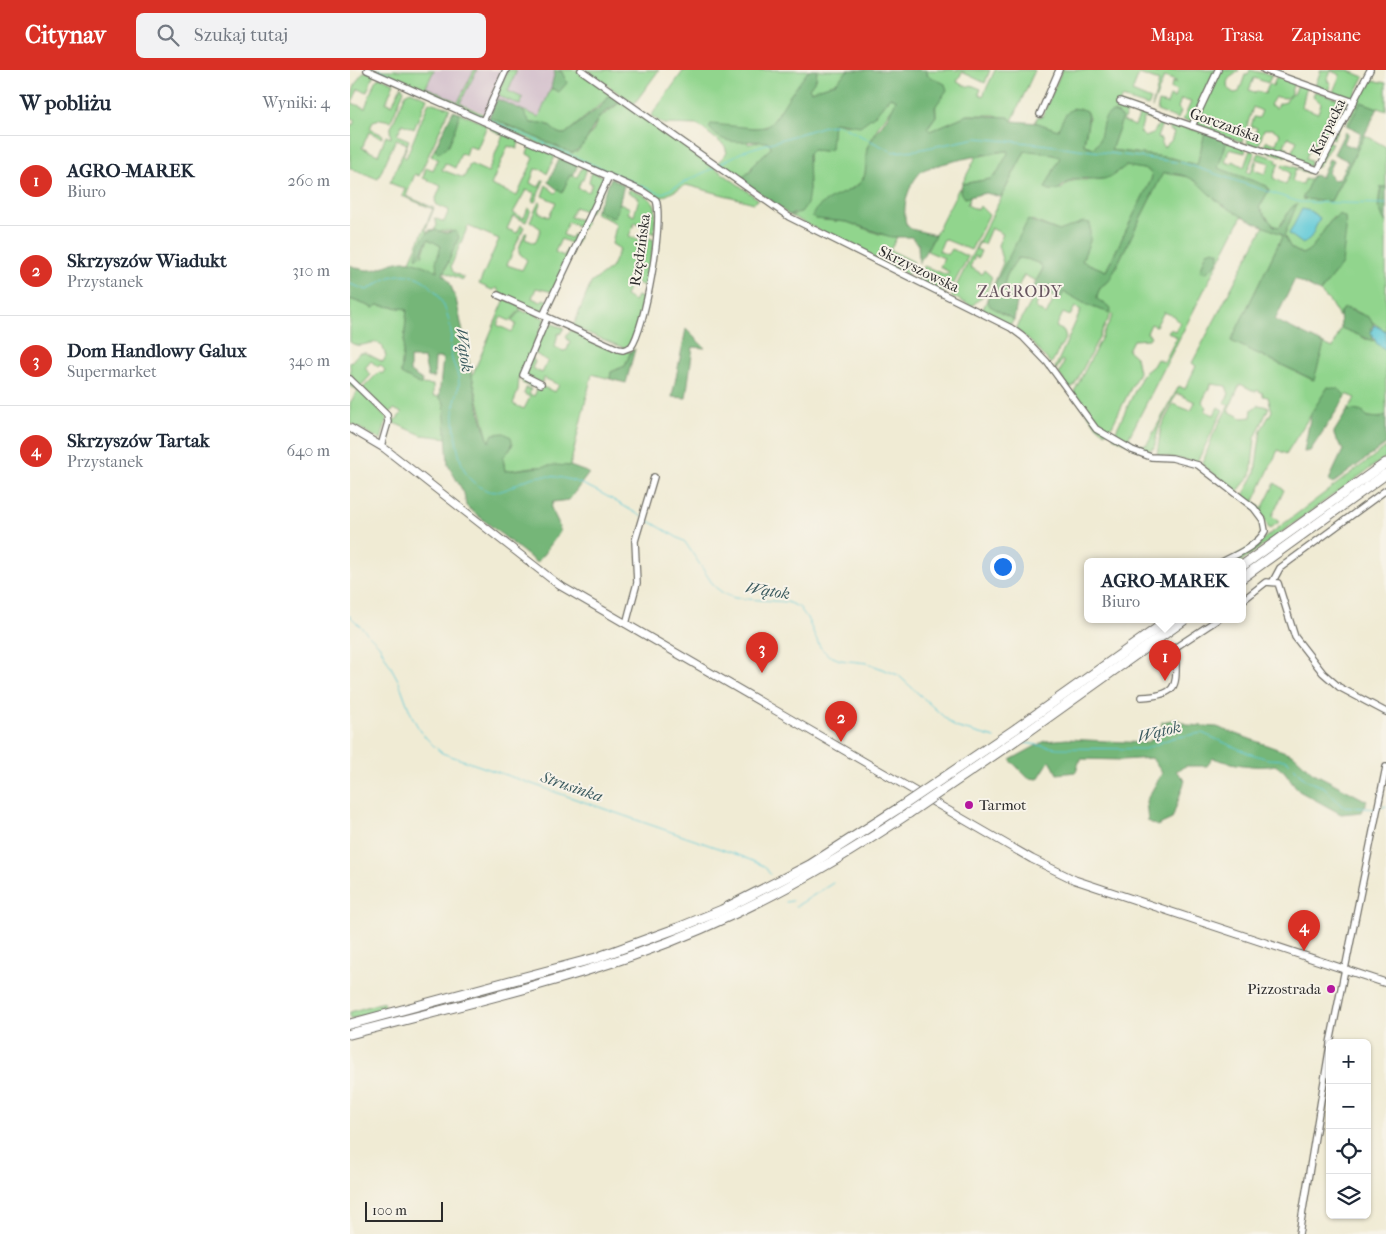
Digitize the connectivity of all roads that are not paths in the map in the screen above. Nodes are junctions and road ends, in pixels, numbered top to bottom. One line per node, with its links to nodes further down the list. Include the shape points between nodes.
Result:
1 (367, 70): 11 (street, Rzędzińska)
2 (506, 70): 11 (street)
3 (581, 70): 25 (street, Skrzyszowska, via 801,224 1024,337 1047,362 1096,429 1132,450 1198,465 1254,508 1263,520 1266,531 1257,542)
4 (1059, 70): 10 (street)
5 (1218, 70): 12 (street)
6 (1264, 70): 9 (street)
7 (1370, 70): 9 (street, Karpacka)
8 (1120, 101): 12 (street, Gorczańska)
9 (1354, 102): 13 (street, Karpacka)
10 (1040, 114)
11 (483, 121): 14 (street, Rzędzińska)
12 (1192, 126): 13 (street, Gorczańska, via 1312,170)
13 (1320, 169)
14 (609, 176): 16 (street); 16 (street, Rzędzińska, via 644,192 656,200 658,206 658,227 647,296 633,345 618,349)
15 (498, 295): 16 (street, Rzędzińska)
16 (545, 317): 18 (street, via 522,375)
17 (350, 379): 20 (street, via 387,415)
18 (541, 384)
19 (350, 428): 20 (street)
20 (381, 446): 33 (street, via 547,577)
21 (1386, 463): 26 (main road)
22 (1386, 474): 27 (main road)
23 (654, 477): 33 (street, via 638,526 634,555 637,583)
24 (1386, 490): 28 (street, via 1280,568)
25 (1229, 558)
26 (1246, 563)
27 (1246, 575)
28 (1273, 581): 29 (street, via 1263,584); 35 (street, via 1280,586 1295,637 1323,673 1339,687)
29 (1246, 598)
30 (1164, 623): 39 (main road, bridge, via 899,808 810,865 722,910 596,958)
31 (1180, 623): 40 (main road, bridge, via 909,813 769,898 634,955)
32 (1211, 623): 34 (street, via 1176,647 1172,689 1163,696)
33 (626, 624): 37 (street, via 1048,868)
34 (1142, 697)
35 (1386, 712)
36 (1386, 768): 37 (street)
37 (1345, 970): 38 (street); 41 (street)
38 (1386, 983)
39 (350, 1024)
40 (350, 1034)
41 (1331, 1039)
42 (1326, 1069): 43 (street)
43 (1299, 1234)

